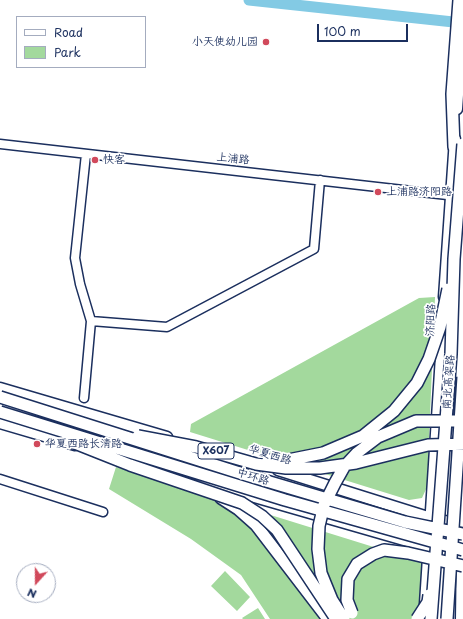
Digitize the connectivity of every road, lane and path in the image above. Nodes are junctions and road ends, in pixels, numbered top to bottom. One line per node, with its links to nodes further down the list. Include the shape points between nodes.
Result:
1 (459, 0): 4 (highway, 南北高架路, via 452,94)
2 (463, 24): 4 (main road, 济阳路)
3 (1, 144): 5 (street, 上浦路)
4 (459, 146): 7 (main road, 济阳路); 9 (highway, 南北高架路, bridge)
5 (86, 154): 6 (street, 上浦路); 10 (street, via 75,258)
6 (320, 180): 7 (street, 上浦路); 10 (street, via 314,249 167,327)
7 (451, 195): 8 (street, 上浦路); 26 (main road, 济阳路)
8 (463, 196)
9 (454, 259): 21 (highway, bridge, via 440,327 429,359 417,383 394,411 363,436 323,453 288,460); 30 (highway, 南北高架路, bridge, via 451,354)
10 (91, 321): 14 (street)
11 (463, 378): 38 (highway, 南北高架路, bridge)
12 (0, 388): 26 (main road, 华夏西路 / X607, via 235,456)
13 (0, 397): 19 (highway, 中环路, bridge)
14 (84, 398)
15 (0, 412): 16 (highway, 中环路, bridge)
16 (13, 416): 24 (highway, bridge, via 130,465); 29 (highway, 中环路, bridge)
17 (463, 421): 33 (highway, bridge, via 416,422 378,437 344,467 324,505 319,526 318,550 324,580 332,600)
18 (0, 423): 28 (main road)
19 (106, 431): 21 (highway, bridge, via 154,438); 27 (highway, 中环路, bridge, via 405,522)
20 (463, 444): 21 (highway, bridge, via 428,445 320,468 286,468)
21 (242, 460)
22 (463, 478): 27 (main road)
23 (0, 479): 25 (street)
24 (210, 491): 31 (highway, bridge, via 238,509 256,525); 32 (highway, bridge, via 242,503 262,516 276,530)
25 (103, 512)
26 (431, 518): 27 (main road, 华夏西路 / X607); 28 (main road, 济阳路)
27 (463, 528): 29 (main road)
28 (428, 547): 29 (main road); 36 (main road, 济阳路)
29 (462, 557): 34 (highway, bridge, via 384,550 373,554 357,564 348,579 347,600 352,614); 39 (main road)
30 (434, 575): 35 (highway, bridge, via 428,602); 37 (highway, 南北高架路, bridge)
31 (328, 619)
32 (336, 619)
33 (344, 619)
34 (357, 619)
35 (417, 619)
36 (424, 619)
37 (431, 619)
38 (447, 619)
39 (461, 619)

